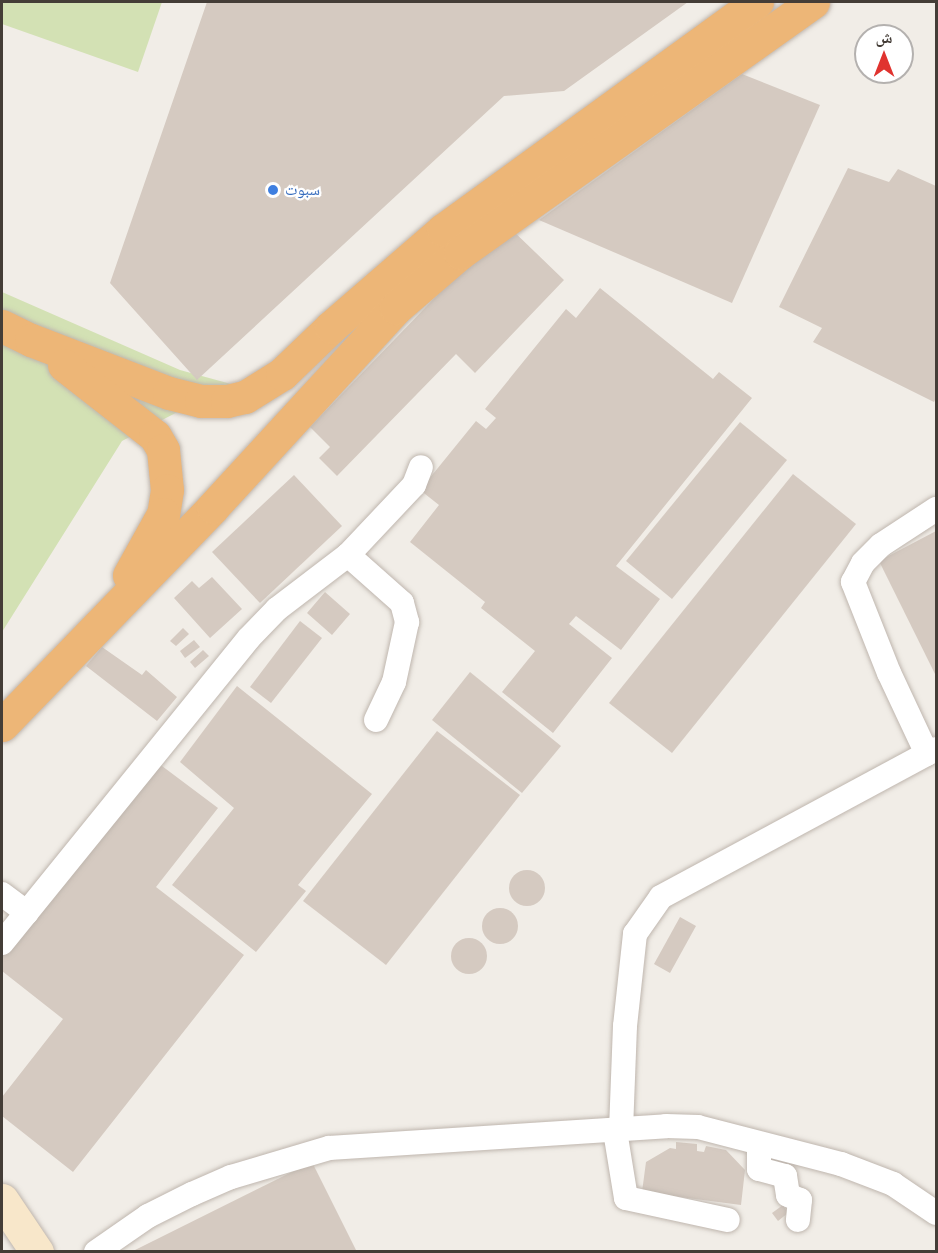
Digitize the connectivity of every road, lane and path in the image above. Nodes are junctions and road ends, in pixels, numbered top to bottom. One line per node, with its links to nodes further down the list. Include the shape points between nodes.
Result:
1 (757, 2): 4 (highway, via 443,230 282,374 246,396 220,401 188,398)
2 (813, 2): 8 (highway, via 460,253 396,308 213,507)
3 (2, 326): 4 (highway)
4 (30, 340): 8 (highway, via 134,417 155,436 163,450 167,490 163,514)
5 (421, 467): 7 (street, via 414,484)
6 (936, 509): 11 (street, via 881,545 863,563 854,582 890,673)
7 (348, 555): 9 (street, via 402,603 407,622 394,682); 13 (street, via 277,609 249,638)
8 (103, 618): 10 (highway)
9 (376, 720)
10 (2, 725)
11 (932, 751): 15 (street, via 661,897 635,934)
12 (2, 894): 13 (street)
13 (27, 913): 14 (street)
14 (2, 943)
15 (618, 1130): 16 (street, via 698,1127); 19 (street, via 626,1198); 22 (street, via 329,1148 231,1177 192,1194 148,1216)
16 (759, 1144): 18 (street, via 841,1164 882,1180); 20 (street, via 759,1169 785,1176 788,1195 800,1200)
17 (2, 1200): 21 (main road)
18 (936, 1213)
19 (728, 1220)
20 (798, 1220)
21 (37, 1251)
22 (96, 1251)

